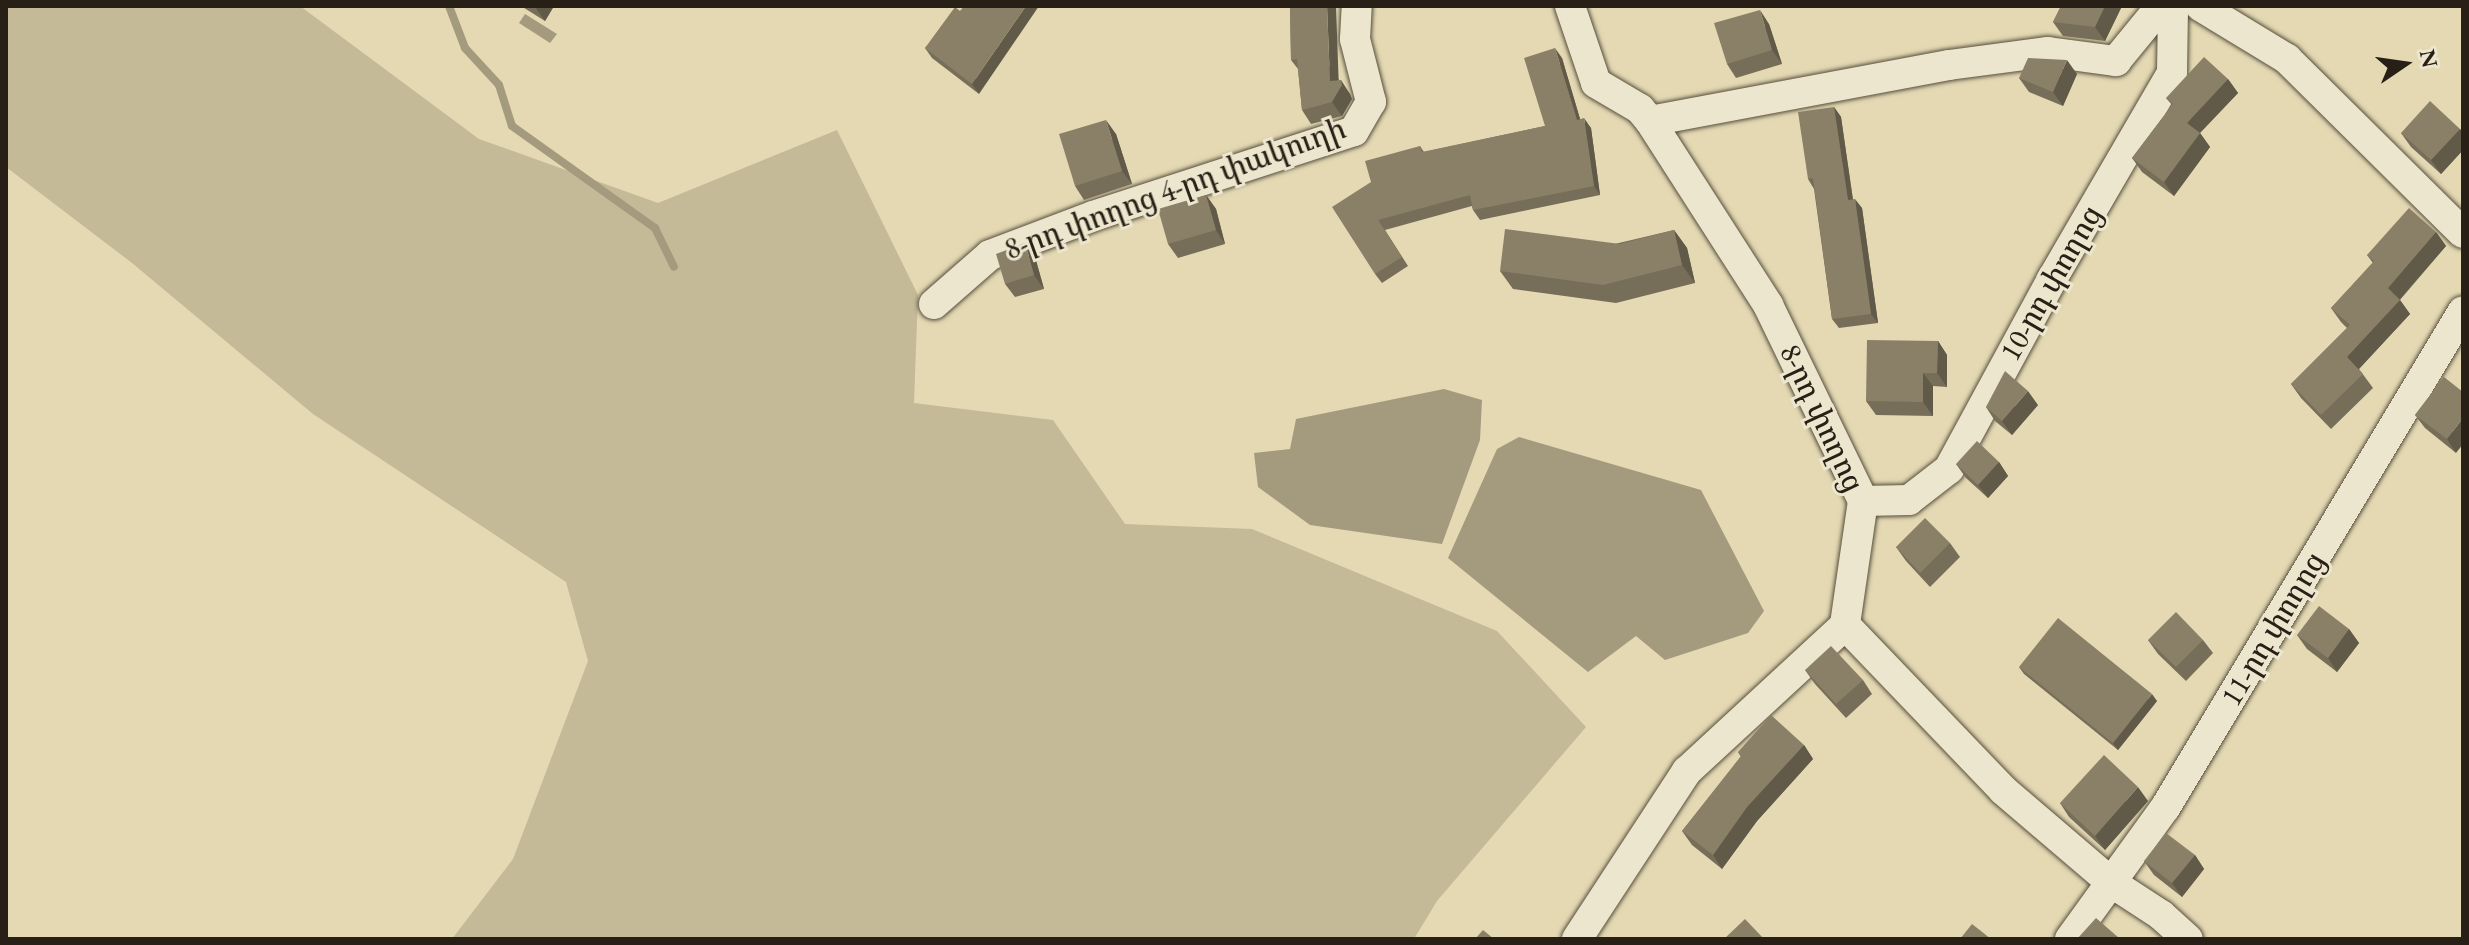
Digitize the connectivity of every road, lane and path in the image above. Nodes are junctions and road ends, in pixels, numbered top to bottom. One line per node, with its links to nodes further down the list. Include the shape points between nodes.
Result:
1 (1357, 6): 8 (street, 8-րդ փողոց 4-րդ փակուղի, via 1355,39 1371,102 1354,131 990,255)
2 (1570, 6): 6 (street, 8-րդ փողոց, via 1596,83 1640,109)
3 (2161, 6): 6 (street, via 2116,61 2034,53)
4 (2173, 6): 10 (street, 10-րդ փողոց, via 2172,73 1949,469 1909,500)
5 (2200, 6): 7 (street, via 2287,59)
6 (1650, 121): 10 (street, 8-րդ փողոց, via 1768,305)
7 (2460, 222)
8 (934, 304)
9 (2463, 311): 12 (street, 11-րդ փողոց, via 2165,808)
10 (1863, 501): 11 (street, 8-րդ փողոց)
11 (1845, 625): 12 (street, via 2003,790); 13 (street, via 1687,771)
12 (2112, 883): 14 (street, 11-րդ փողոց); 15 (street)
13 (1577, 939)
14 (2070, 939)
15 (2188, 939)

